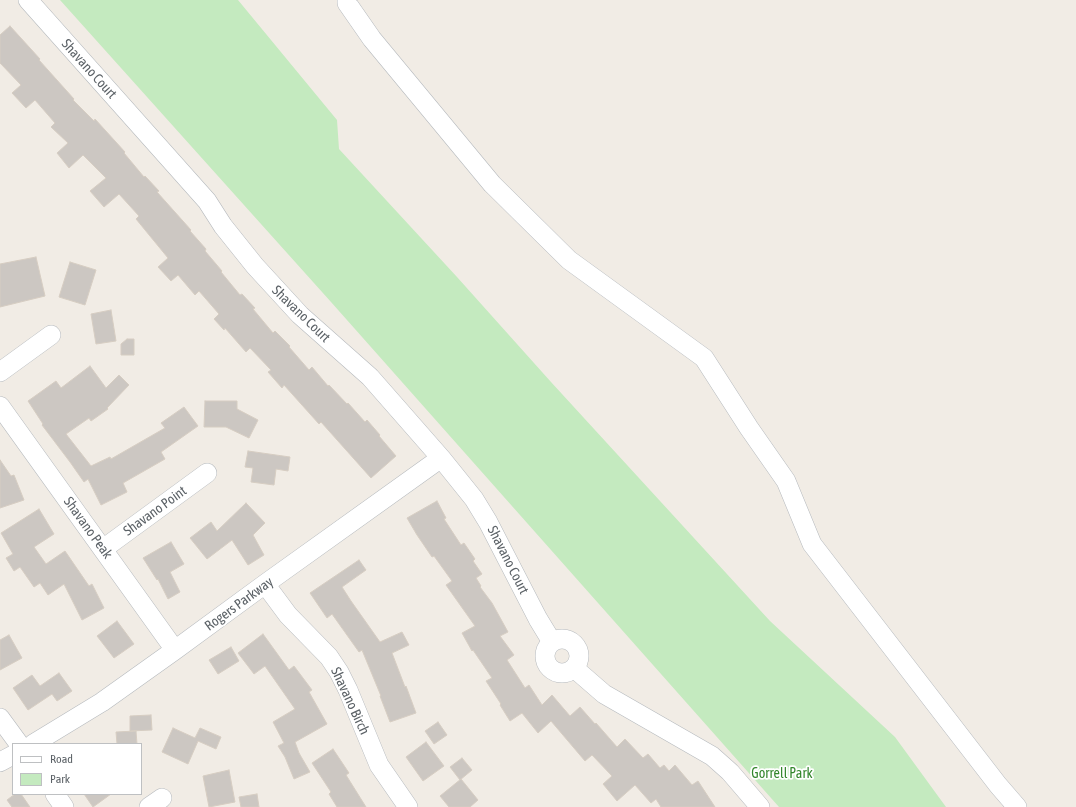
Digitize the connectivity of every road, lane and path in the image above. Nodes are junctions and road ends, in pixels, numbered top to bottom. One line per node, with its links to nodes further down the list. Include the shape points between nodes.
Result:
1 (28, 0): 6 (street, Shavano Court, via 207,201 254,266 300,315 370,377)
2 (347, 0): 20 (street, via 372,39 498,189 568,260 704,358 786,481 812,544)
3 (51, 336): 4 (street)
4 (0, 372)
5 (0, 406): 8 (street, Shavano Peak)
6 (441, 458): 9 (street, Rogers Parkway); 19 (street, Shavano Court, via 474,499 488,522 552,642 564,639 574,644 578,650 579,656 574,668 604,694 712,756 730,772)
7 (208, 474): 8 (street, Shavano Point)
8 (103, 549): 10 (street, Shavano Peak)
9 (265, 584): 10 (street, Rogers Parkway); 18 (street, Shavano Birch, via 288,615 329,657 339,672 380,765)
10 (176, 650): 13 (street, Rogers Parkway, via 102,702)
11 (0, 718): 12 (street)
12 (18, 743)
13 (35, 743)
14 (12, 756): 15 (street)
15 (0, 762)
16 (56, 795): 17 (street)
17 (64, 807)
18 (408, 807)
19 (760, 807)
20 (1017, 807)

